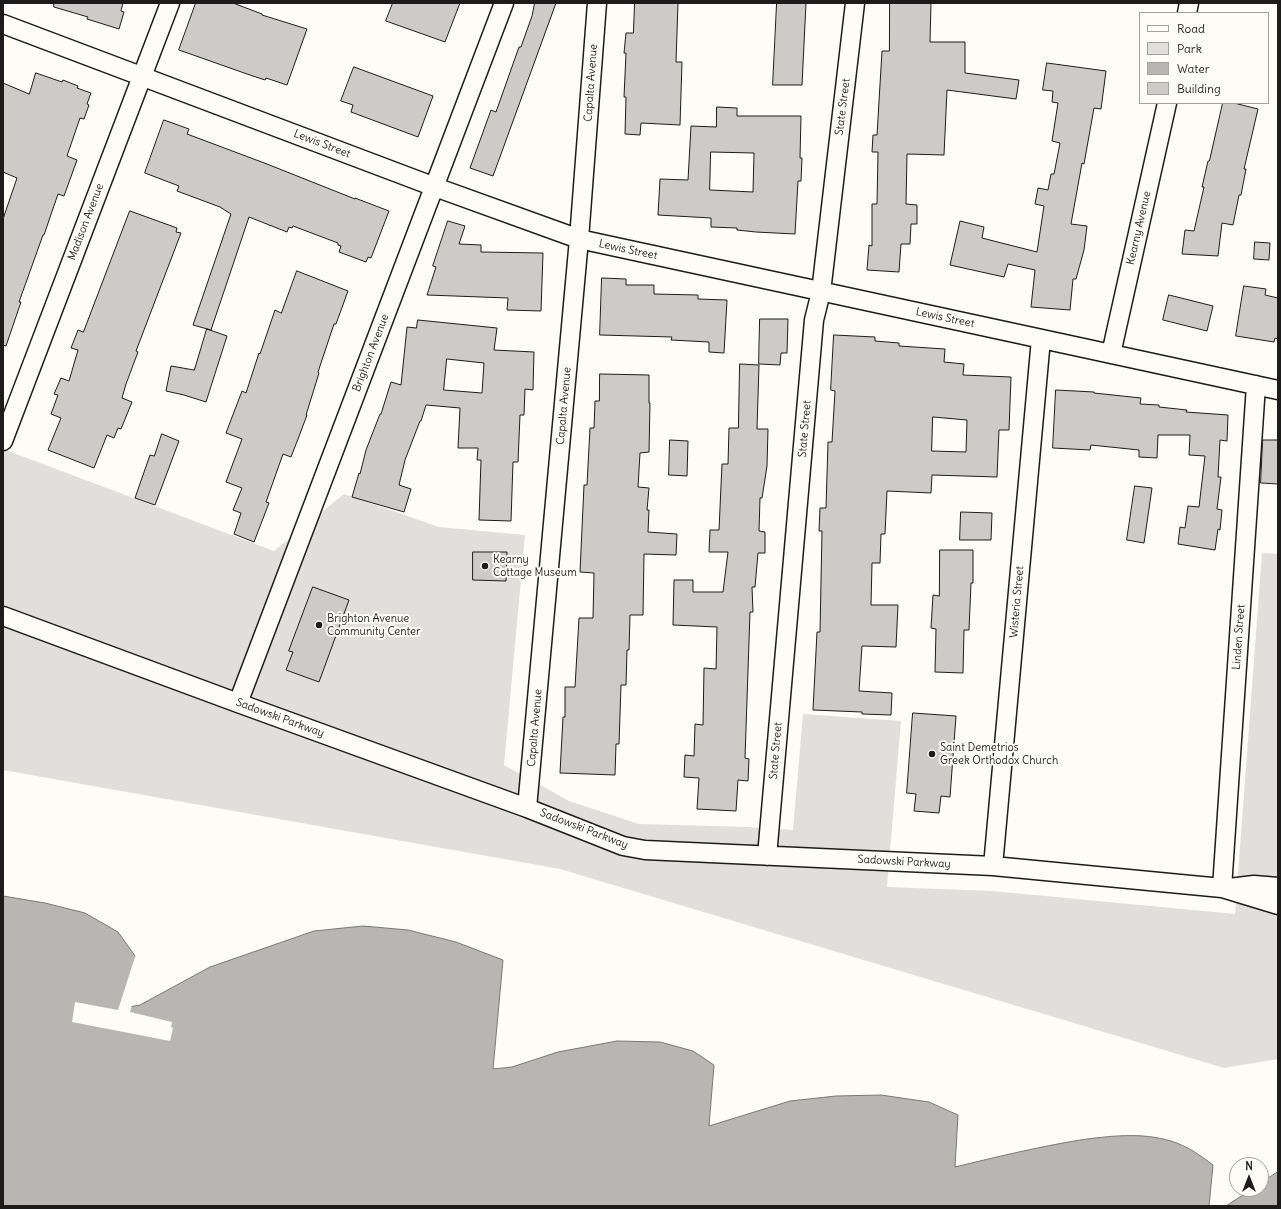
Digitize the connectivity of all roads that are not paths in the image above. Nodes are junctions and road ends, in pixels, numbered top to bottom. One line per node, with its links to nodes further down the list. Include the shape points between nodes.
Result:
1 (170, 3): 6 (street, Madison Avenue)
2 (504, 3): 8 (street, Brighton Avenue)
3 (597, 3): 9 (street, Capalta Avenue)
4 (855, 3): 10 (street, State Street)
5 (3, 24): 6 (street, Lewis Street)
6 (142, 76): 8 (street, Lewis Street); 15 (street, Madison Avenue)
7 (1167, 104): 12 (street, Kearny Avenue)
8 (435, 187): 9 (street, Lewis Street); 17 (street, Brighton Avenue)
9 (579, 239): 10 (street, Lewis Street); 18 (street, Capalta Avenue)
10 (821, 292): 11 (street, Lewis Street); 19 (street, State Street, via 814,320)
11 (1041, 339): 12 (street, Lewis Street); 20 (street, Wisteria Street)
12 (1111, 354): 13 (street, Lewis Street)
13 (1256, 386): 14 (street, Lewis Street); 22 (street, Linden Street)
14 (1278, 390)
15 (3, 441)
16 (3, 616): 17 (street, Sadowski Parkway)
17 (238, 703): 18 (street, Sadowski Parkway)
18 (527, 808): 19 (street, Sadowski Parkway, via 623,846 645,850)
19 (767, 856): 20 (street, Sadowski Parkway)
20 (993, 866): 22 (street, Sadowski Parkway)
21 (1278, 887): 22 (street, Sadowski Parkway, via 1254,885)
22 (1222, 888): 23 (street, Sadowski Parkway)
23 (1278, 905)

